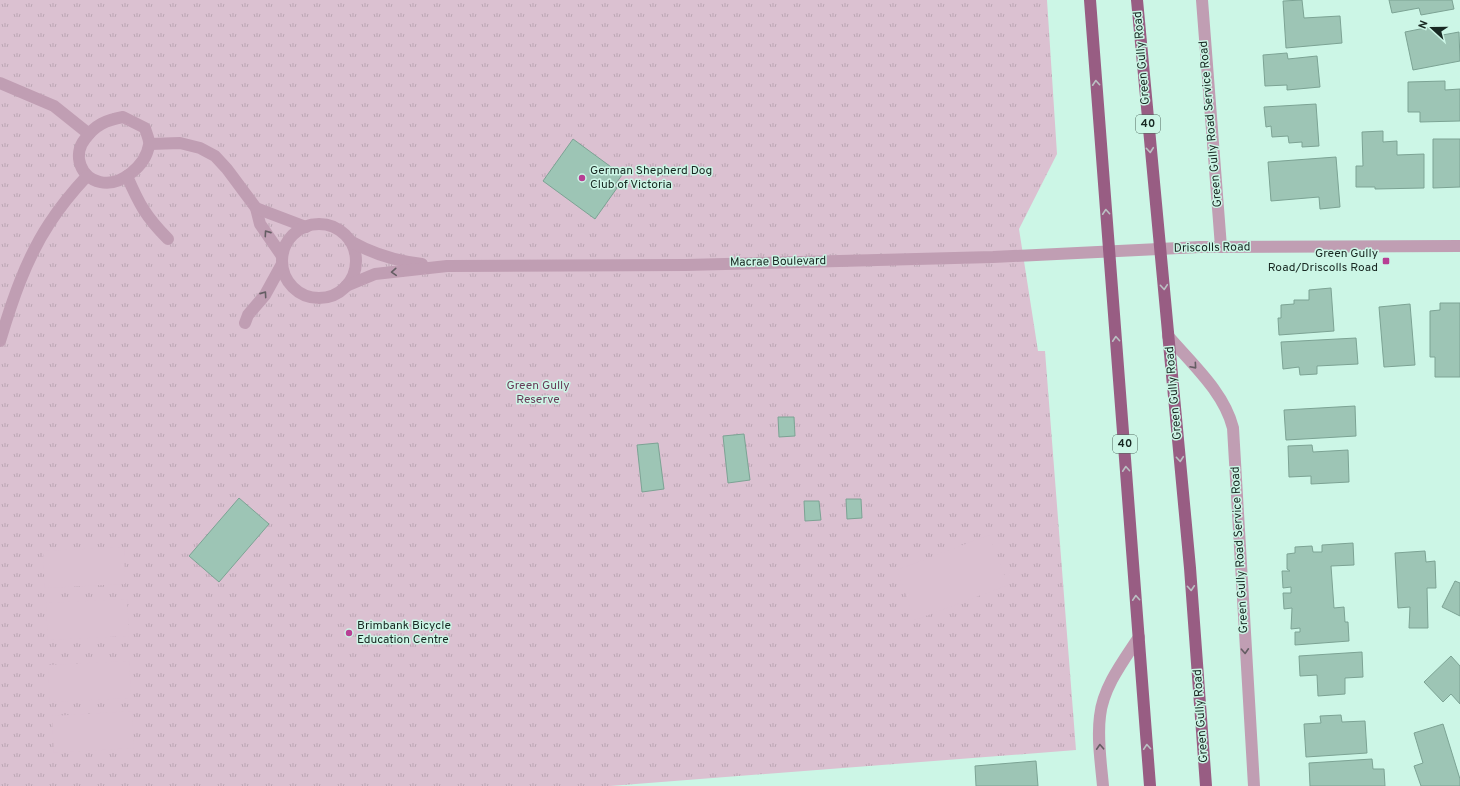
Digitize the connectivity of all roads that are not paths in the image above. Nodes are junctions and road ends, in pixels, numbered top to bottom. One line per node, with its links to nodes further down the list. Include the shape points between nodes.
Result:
1 (1090, 0): 16 (main road, 40, one-way to 1)
2 (1137, 0): 15 (main road, Green Gully Road / 40, one-way to 15)
3 (1202, 0): 14 (street, Green Gully Road Service Road)
4 (0, 83): 5 (street, via 54,106)
5 (89, 134): 6 (street, via 103,122 123,117 144,128); 7 (street, via 79,149 78,158)
6 (150, 144): 8 (street, via 144,162); 9 (street, via 180,143 200,148 215,156)
7 (86, 176): 8 (street, via 100,182 110,182); 22 (street, via 48,226 20,284)
8 (127, 176): 11 (street, via 139,204 150,221)
9 (256, 208): 10 (street); 17 (street, one-way to 9, via 260,224)
10 (306, 227): 12 (street, via 318,224 330,226 342,232); 17 (street, via 290,238)
11 (168, 239)
12 (350, 241): 18 (street, Macrae Boulevard, via 400,262); 19 (street, via 355,252 356,264 353,276)
13 (1460, 246): 14 (street, Driscolls Road)
14 (1221, 247): 15 (street, Driscolls Road)
15 (1159, 249): 16 (street, Driscolls Road); 21 (main road, Green Gully Road, one-way to 21)
16 (1109, 251): 18 (street, Macrae Boulevard, via 993,257 686,265); 23 (main road, 40, one-way to 16)
17 (282, 260): 19 (street, via 284,274 294,289 311,298 330,296); 20 (street, one-way to 17, via 248,314 265,295)
18 (447, 266): 19 (street, Macrae Boulevard, one-way to 19, via 375,274)
19 (346, 286)
20 (245, 323)
21 (1168, 336): 26 (main road, Green Gully Road, one-way to 26, via 1190,571); 27 (street, Green Gully Road Service Road, one-way to 27, via 1215,390 1230,414 1234,428)
22 (0, 341)
23 (1140, 637): 24 (street, one-way to 23, via 1099,728 1103,703 1124,660); 25 (main road, 40, one-way to 23)
24 (1103, 786)
25 (1150, 786)
26 (1206, 786)
27 (1254, 786)

